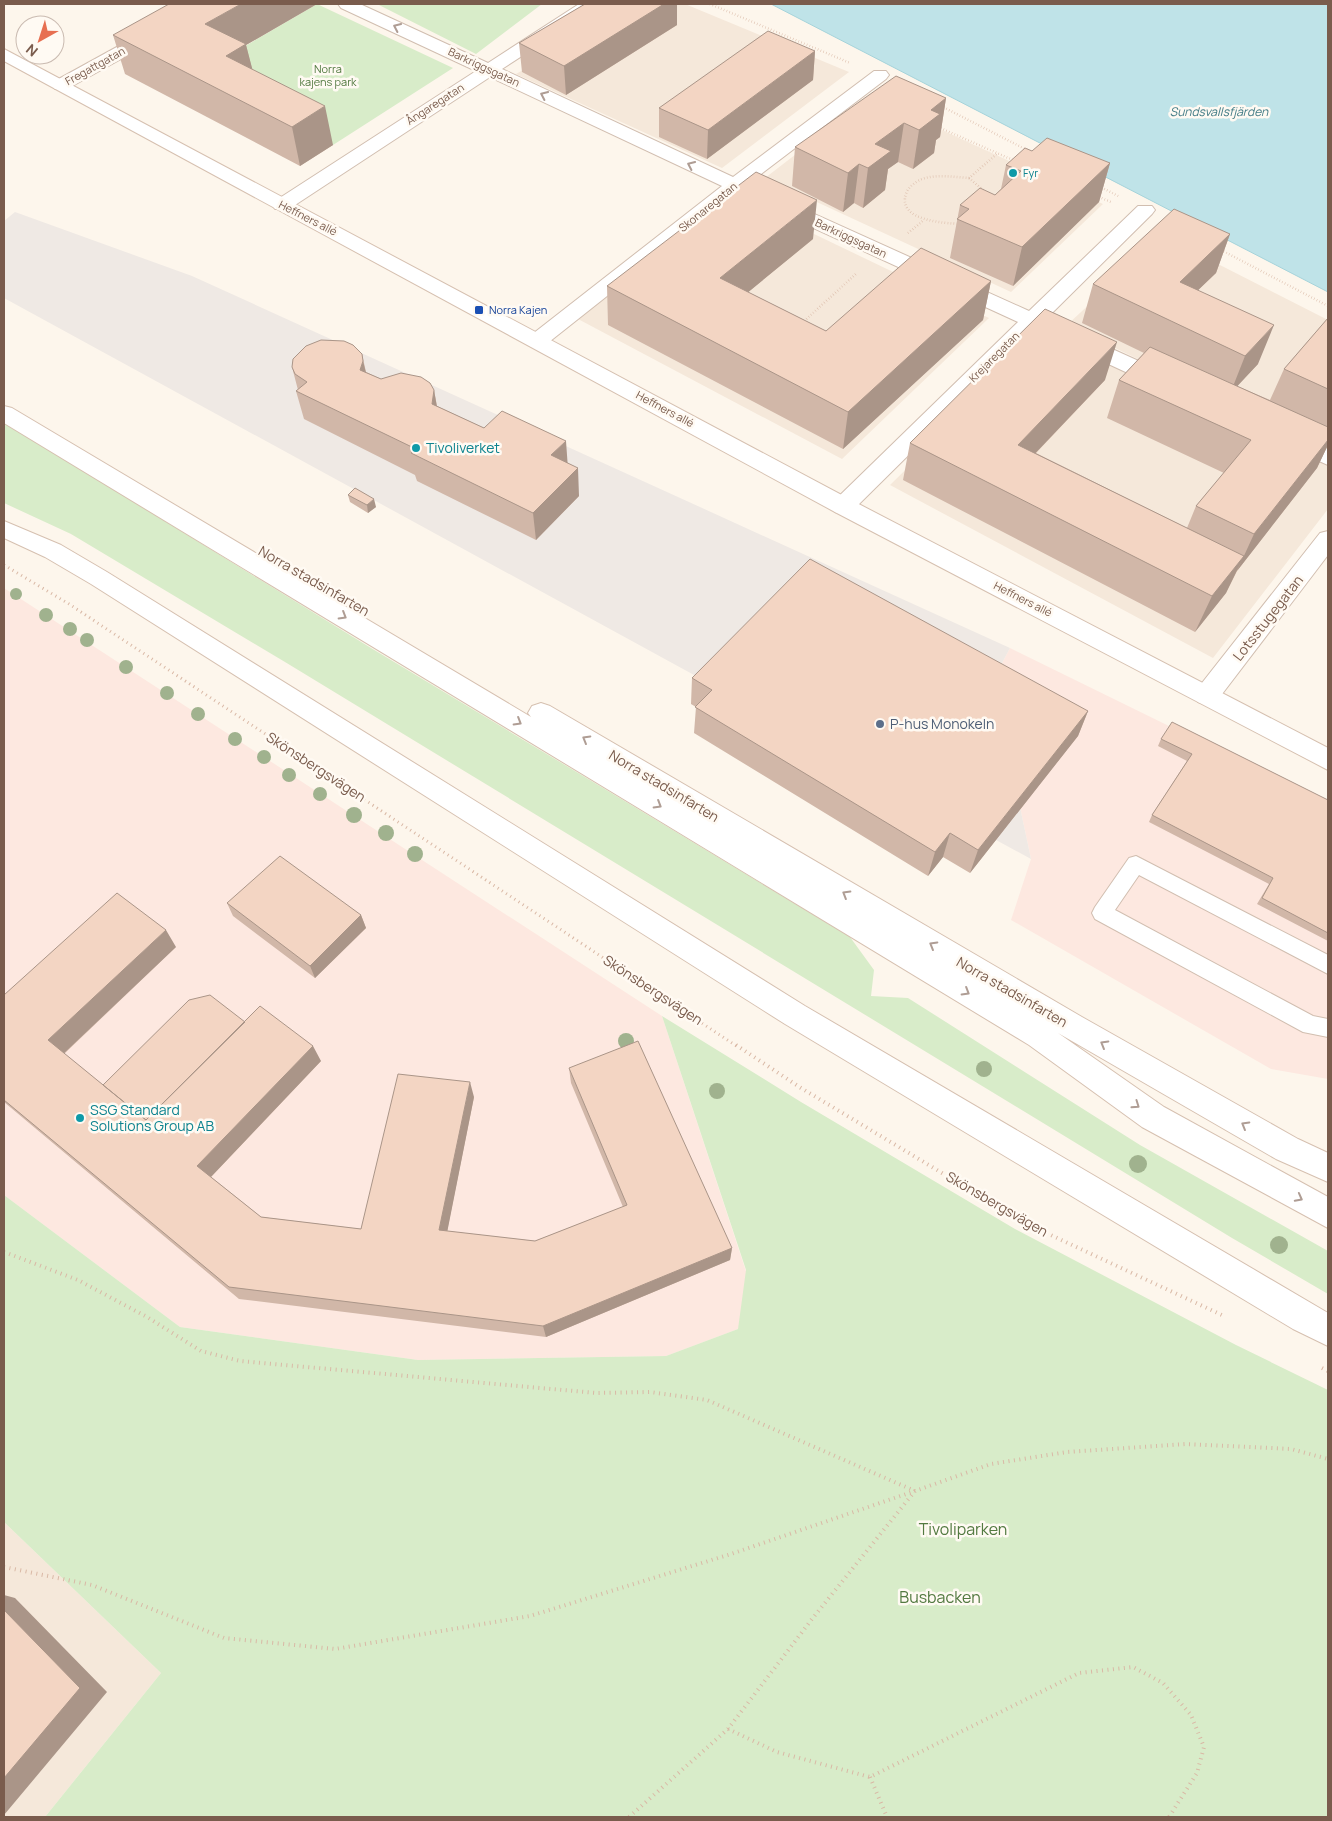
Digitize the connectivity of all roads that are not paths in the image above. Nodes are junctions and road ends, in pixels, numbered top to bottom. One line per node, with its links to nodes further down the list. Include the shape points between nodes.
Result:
1 (208, 4): 7 (street, Fregattgatan)
2 (347, 4): 5 (street, Barkriggsgatan, one-way to 2)
3 (590, 4): 5 (street, Ångaregatan)
4 (4, 54): 7 (street, Heffners allé)
5 (488, 69): 8 (street, Barkriggsgatan, one-way to 5); 9 (street, Ångaregatan)
6 (880, 75): 8 (street, Skonaregatan)
7 (61, 85): 9 (street, Heffners allé)
8 (735, 185): 11 (street, Barkriggsgatan); 12 (street, Skonaregatan)
9 (282, 205): 12 (street, Heffners allé)
10 (1145, 210): 11 (street, Krejaregatan)
11 (1030, 320): 13 (street, Barkriggsgatan); 18 (street, Krejaregatan)
12 (537, 341): 18 (street, Heffners allé)
13 (1184, 391)
14 (4, 396): 25 (street, Norra stadsinfarten, one-way to 14, via 1287,1149 888,919)
15 (4, 413): 26 (street, Norra stadsinfarten, one-way to 26, via 1039,1036 1153,1117)
16 (1274, 432): 17 (street)
17 (1328, 457)
18 (843, 506): 21 (street, Heffners allé)
19 (4, 530): 27 (street, via 84,569 804,1020)
20 (1328, 539): 21 (street, Lotsstugegatan)
21 (1206, 695): 22 (street, Heffners allé)
22 (1328, 760)
23 (1328, 965): 24 (lane, via 1136,864 1102,913 1310,1025)
24 (1328, 1028)
25 (1328, 1168)
26 (1328, 1213)
27 (1328, 1330)

